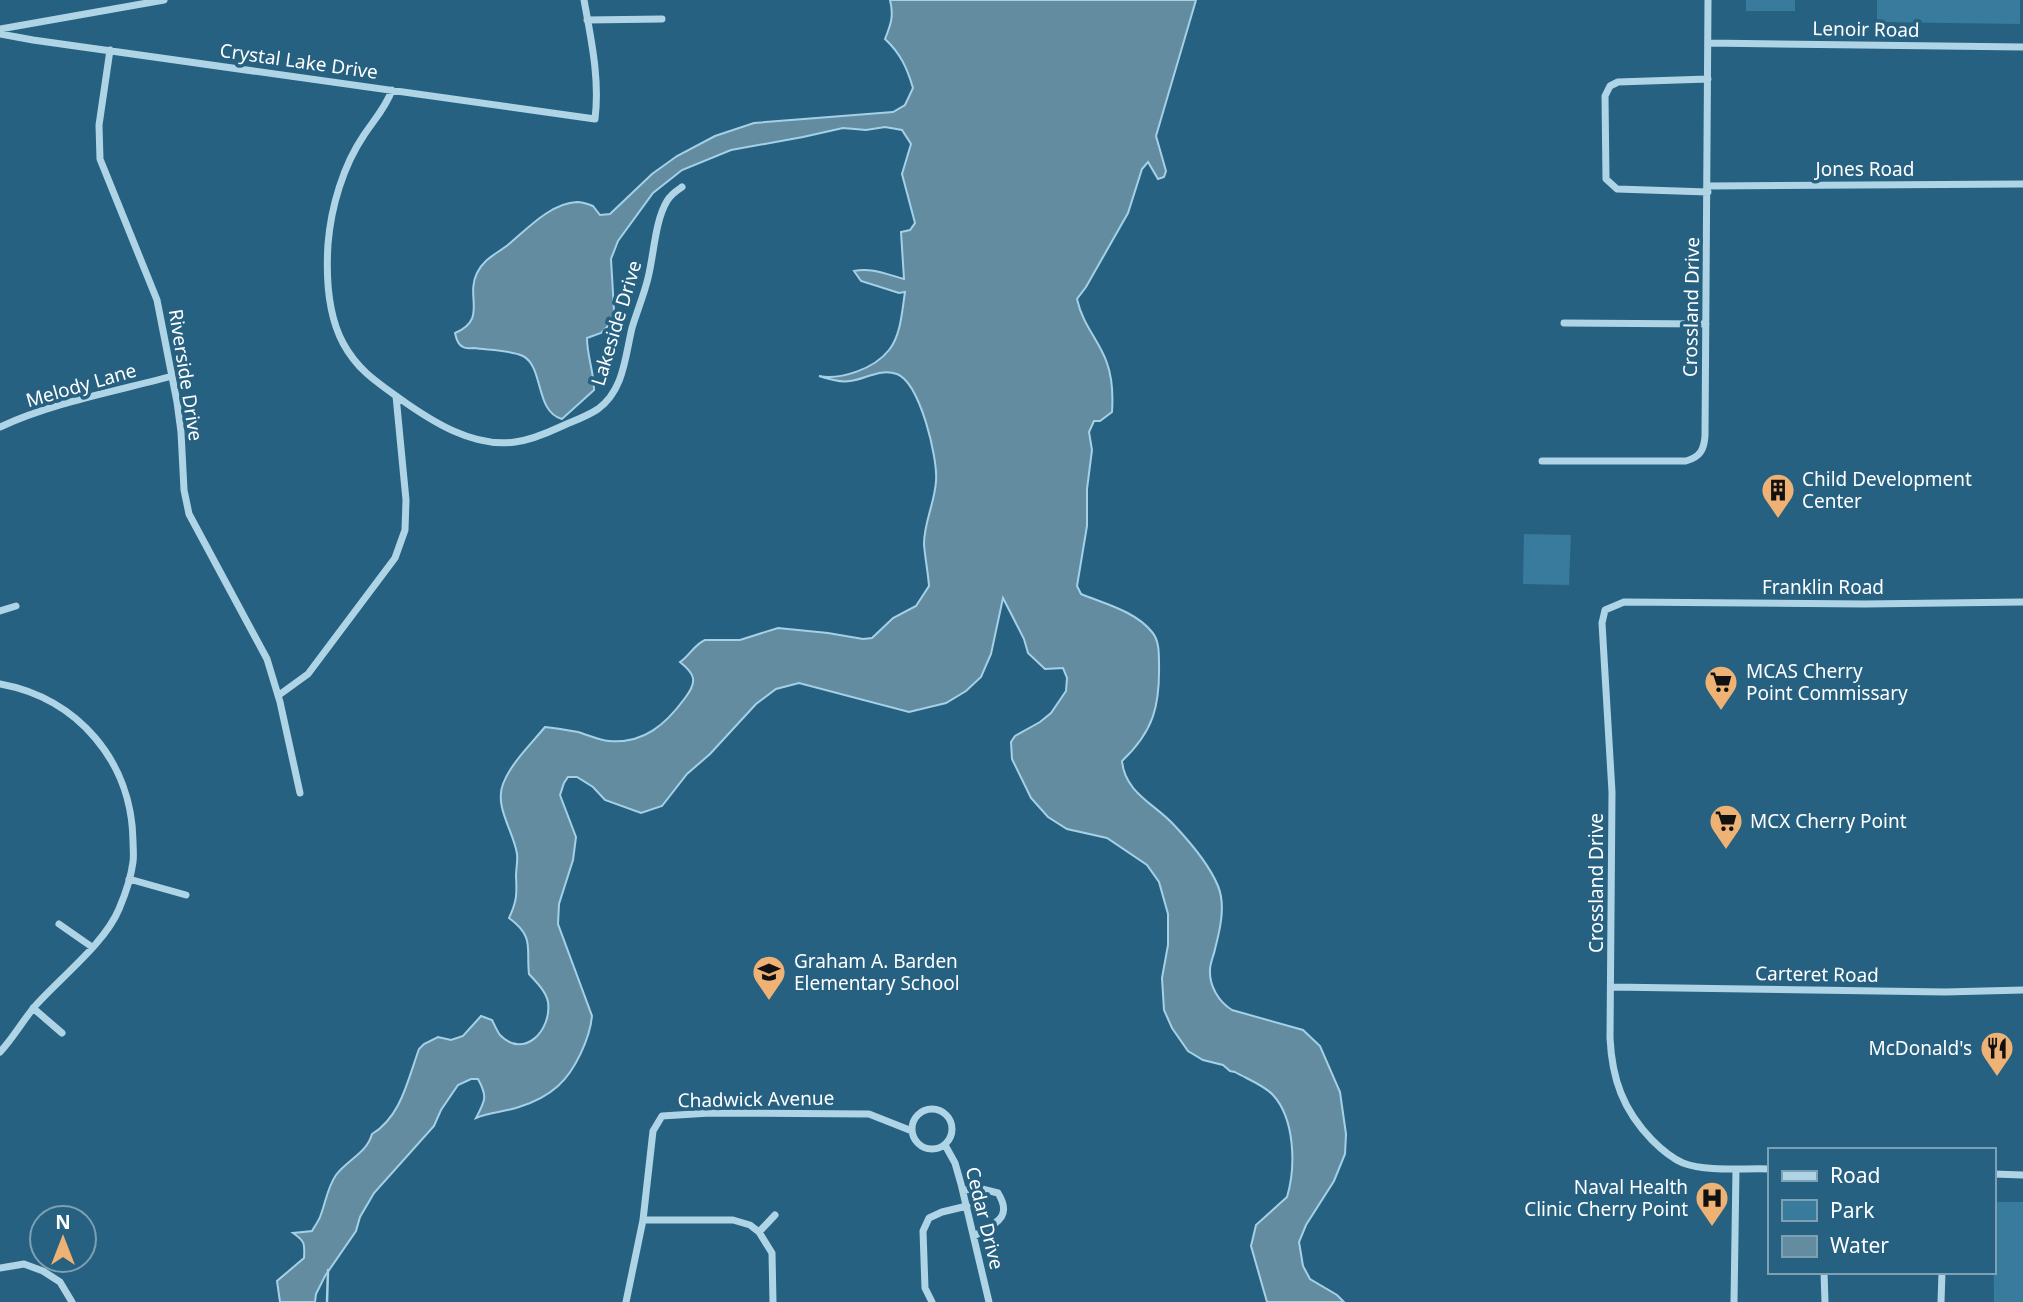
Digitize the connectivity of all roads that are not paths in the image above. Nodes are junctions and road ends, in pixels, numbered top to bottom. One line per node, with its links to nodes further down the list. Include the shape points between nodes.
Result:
1 (164, 0): 6 (street)
2 (584, 0): 5 (street)
3 (1708, 0): 7 (street, Crossland Drive)
4 (662, 19): 5 (street)
5 (587, 20): 11 (street, Crystal Lake Drive, via 597,93 594,119)
6 (0, 31): 9 (street, Crystal Lake Drive)
7 (1708, 43): 8 (street, Lenoir Road); 10 (street, Crossland Drive)
8 (2023, 47)
9 (110, 50): 11 (street, Crystal Lake Drive); 17 (street, Riverside Drive, via 99,125 100,159 154,290)
10 (1708, 79): 14 (street, Crossland Drive); 14 (street, Jones Road, via 1618,82 1605,96 1606,179 1611,184 1617,189)
11 (392, 90): 18 (street, Lakeside Drive, via 345,172 332,218 327,270 331,308 342,342 365,373)
12 (2023, 184): 14 (street, Jones Road)
13 (682, 187): 18 (street, Lakeside Drive, via 666,202 662,214 617,387 598,409 549,433 508,443 455,432)
14 (1708, 189): 16 (street, Crossland Drive)
15 (1564, 323): 16 (street)
16 (1706, 324): 20 (street, Crossland Drive, via 1705,436 1699,455 1686,461)
17 (172, 376): 19 (street, Melody Lane, via 60,404); 26 (street, Riverside Drive, via 189,514 264,653)
18 (396, 396): 26 (street, via 406,500 405,530 395,558 314,667)
19 (0, 427)
20 (1542, 461)
21 (1624, 602): 22 (street, Franklin Road); 32 (street, Crossland Drive, via 1605,610 1602,623 1612,792)
22 (2023, 602)
23 (16, 606): 24 (street)
24 (0, 611)
25 (0, 684): 28 (street, via 56,704 106,751 121,780 133,828 134,861)
26 (279, 695): 27 (street, Riverside Drive)
27 (300, 793)
28 (129, 879): 29 (street); 31 (street, via 119,909)
29 (186, 895)
30 (60, 924): 31 (street)
31 (92, 947): 34 (street)
32 (1611, 987): 33 (street, Carteret Road); 39 (street, Crossland Drive, via 1612,1068 1634,1120 1661,1149 1682,1163)
33 (2023, 990)
34 (33, 1008): 35 (street); 36 (street)
35 (62, 1033)
36 (0, 1052)
37 (912, 1131): 38 (street, via 926,1148); 38 (street, Cedar Drive, via 921,1112 940,1111 952,1125); 46 (street, Chadwick Avenue, via 869,1114 662,1116 653,1131)
38 (945, 1144): 43 (street, Cedar Drive)
39 (1736, 1169): 40 (street); 57 (street)
40 (1768, 1169)
41 (1995, 1174): 42 (street)
42 (2023, 1175)
43 (963, 1190): 44 (street, Cedar Drive); 48 (street, via 998,1193 1003,1201 1002,1219)
44 (967, 1206): 48 (street, Cedar Drive); 55 (street, via 929,1218 923,1231 925,1288)
45 (775, 1215): 47 (street)
46 (643, 1220): 47 (street, via 733,1220); 53 (street, Chadwick Avenue)
47 (760, 1232): 54 (street, via 772,1253)
48 (974, 1236): 56 (street, Cedar Drive)
49 (0, 1268): 52 (street, via 24,1264 43,1271 60,1282)
50 (1824, 1274): 58 (street)
51 (1942, 1274): 59 (street)
52 (72, 1302)
53 (626, 1302)
54 (773, 1302)
55 (932, 1302)
56 (989, 1302)
57 (1734, 1302)
58 (1825, 1302)
59 (1941, 1302)

